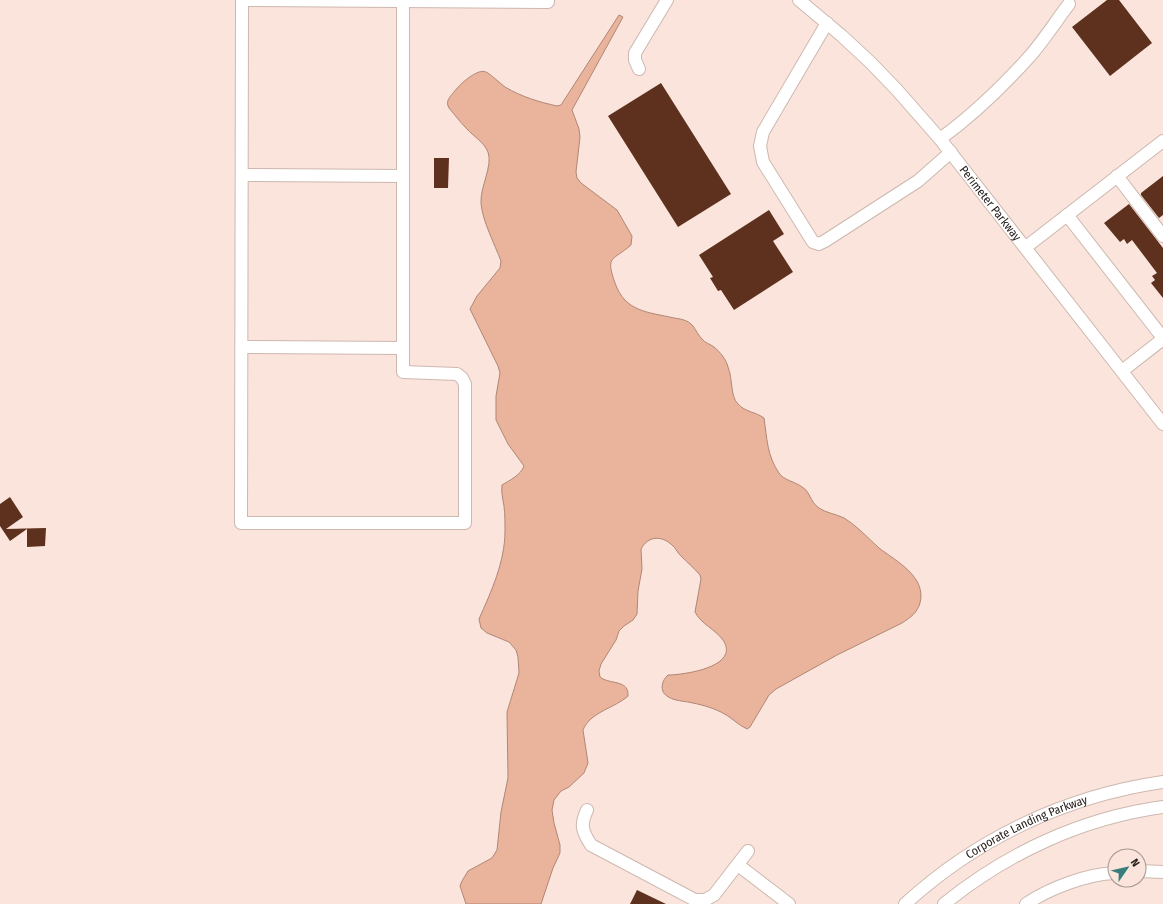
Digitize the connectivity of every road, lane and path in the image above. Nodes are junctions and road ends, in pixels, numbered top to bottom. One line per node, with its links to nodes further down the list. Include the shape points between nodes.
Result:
1 (242, 0): 5 (street); 12 (street)
2 (548, 0): 5 (street)
3 (667, 0): 8 (street, via 635,53)
4 (799, 0): 7 (street, Perimeter Parkway)
5 (403, 1): 13 (street)
6 (1069, 4): 9 (street, via 1030,56 962,123)
7 (827, 24): 9 (street, Perimeter Parkway, via 892,84); 11 (street, via 764,132 760,146 763,162 813,242 819,244 825,241 918,181)
8 (639, 69)
9 (940, 138): 11 (street, Perimeter Parkway)
10 (1163, 140): 14 (street)
11 (951, 152): 17 (street, Perimeter Parkway)
12 (242, 175): 13 (street); 19 (street)
13 (403, 176): 20 (street)
14 (1117, 176): 15 (street); 16 (street)
15 (1067, 215): 17 (street); 18 (street)
16 (1163, 236)
17 (1026, 247): 21 (street, Perimeter Parkway)
18 (1163, 339): 21 (street)
19 (242, 347): 20 (street); 20 (street, via 241,523 465,523 465,384 457,374 403,372)
20 (403, 348)
21 (1122, 371): 22 (street, Perimeter Parkway)
22 (1163, 424)
23 (1163, 782): 32 (street, Corporate Landing Parkway, via 1116,791 1046,813 982,845 924,886)
24 (1163, 807): 33 (street, Corporate Landing Parkway, via 1118,816 1048,840 990,870)
25 (587, 810): 27 (street, via 582,828 591,845 695,900 705,900 714,895)
26 (748, 851): 27 (street)
27 (738, 864): 31 (street)
28 (1147, 871): 29 (street)
29 (1163, 872)
30 (1107, 873): 34 (street, via 1058,887)
31 (789, 904)
32 (905, 904)
33 (944, 904)
34 (1026, 904)

